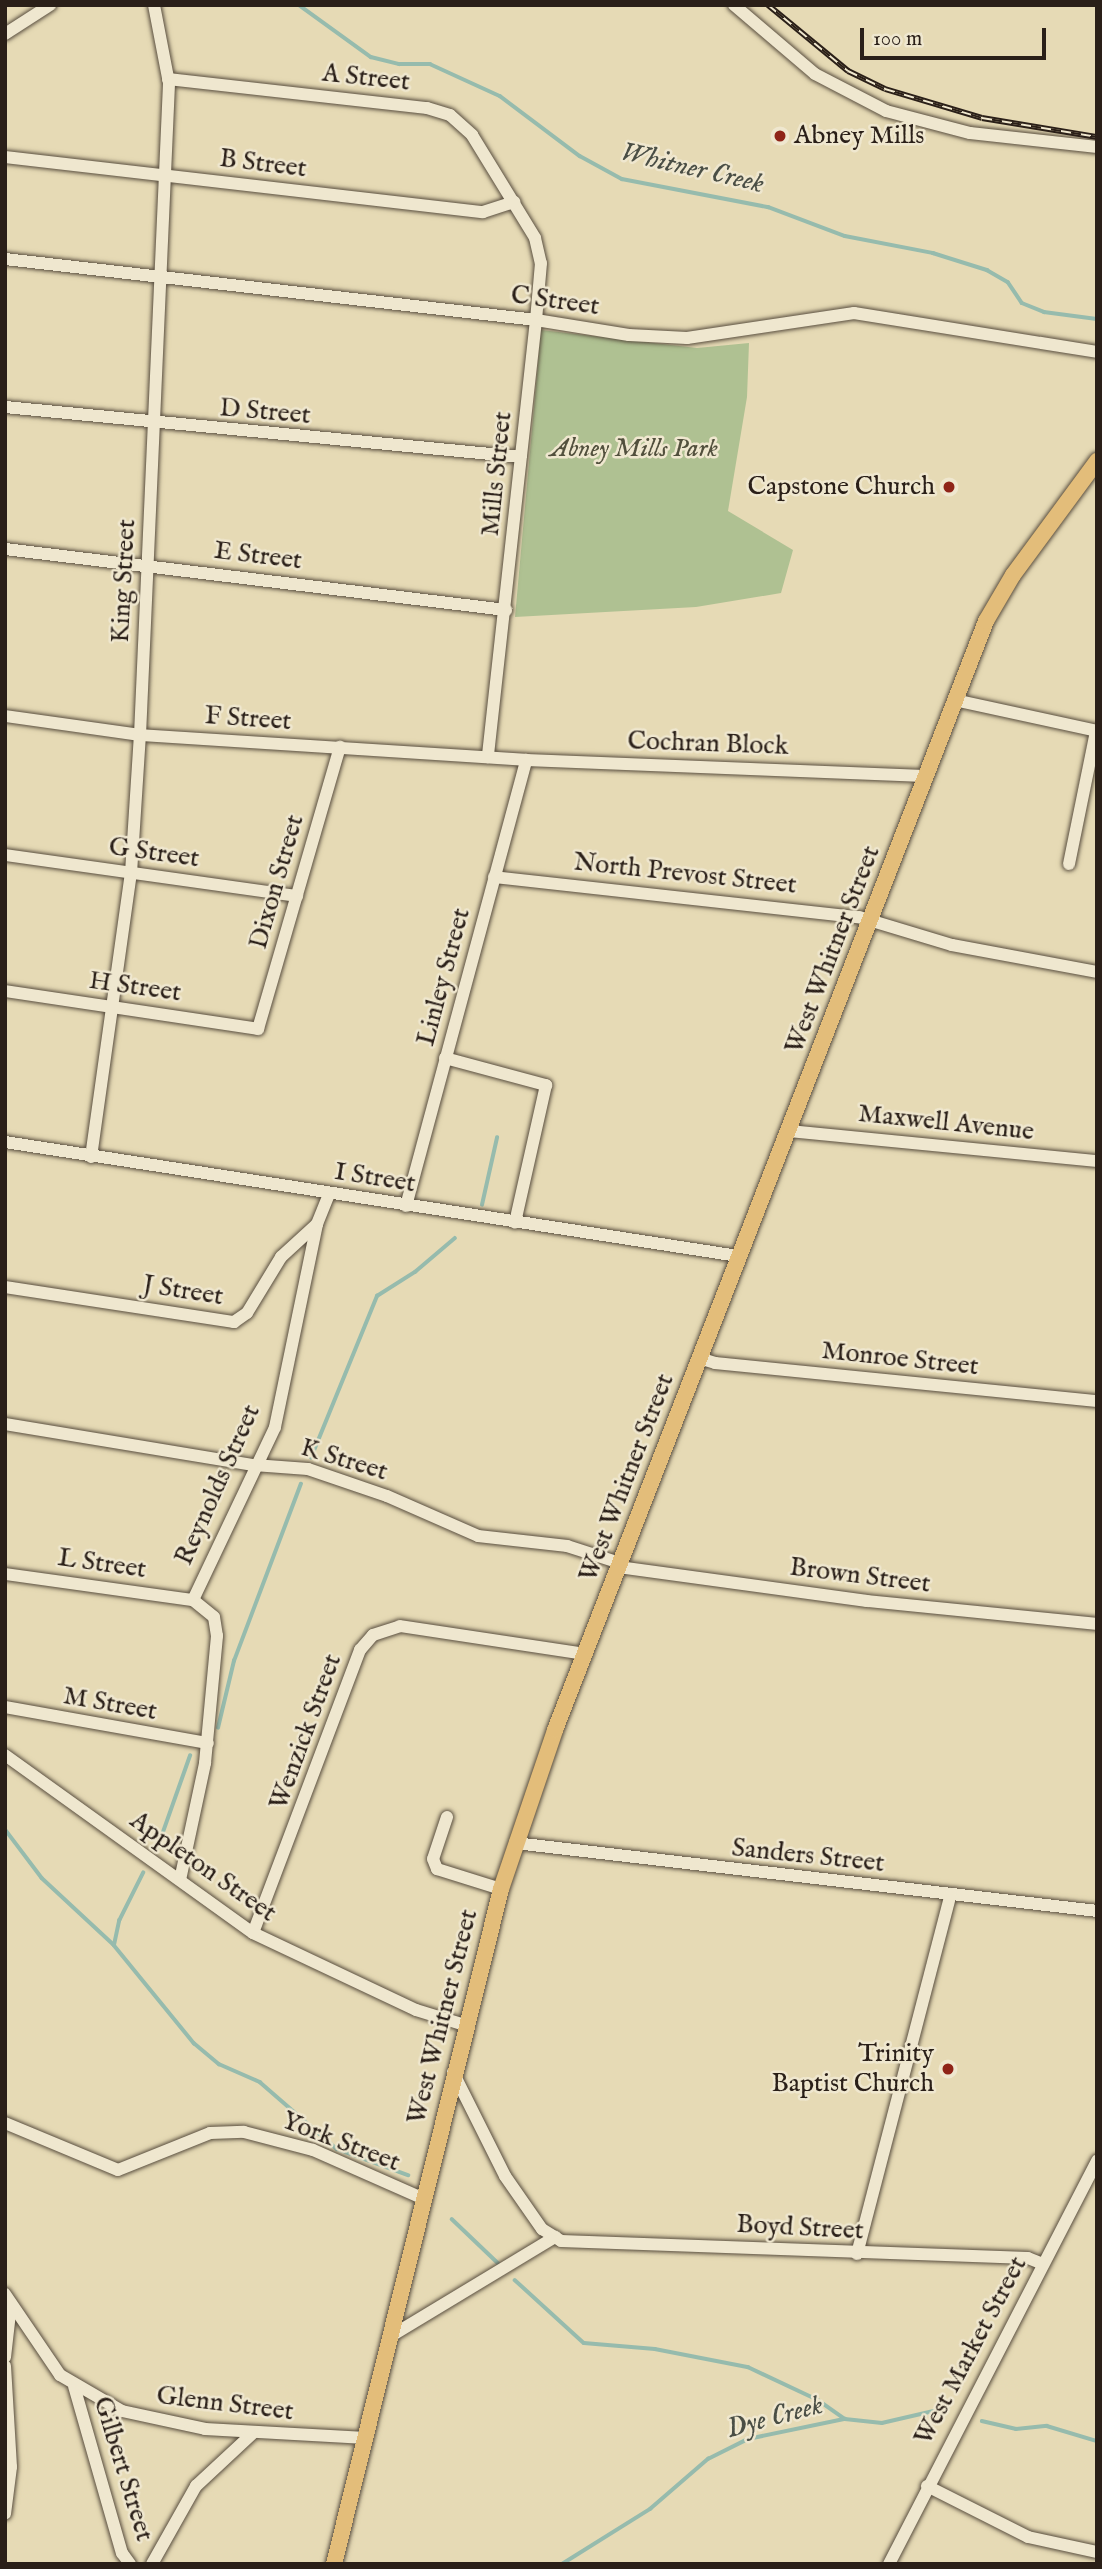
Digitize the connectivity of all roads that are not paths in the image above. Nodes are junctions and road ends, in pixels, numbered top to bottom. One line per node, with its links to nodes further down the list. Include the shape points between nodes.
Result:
1 (50, 5): 4 (street)
2 (154, 5): 5 (street, King Street)
3 (734, 5): 6 (street, via 815,74 886,111 970,133)
4 (5, 34)
5 (168, 79): 8 (street, King Street); 9 (street, A Street, via 437,110 472,135)
6 (1097, 147)
7 (5, 158): 8 (street, B Street)
8 (166, 175): 9 (street, B Street, via 483,212); 11 (street, King Street)
9 (514, 202): 12 (street, Mills Street, via 540,249)
10 (5, 259): 11 (street, C Street)
11 (161, 278): 12 (street, C Street); 15 (street, King Street)
12 (536, 320): 13 (street, C Street, via 629,335 688,338 854,313); 16 (street, Mills Street)
13 (1097, 352)
14 (5, 407): 15 (street, D Street)
15 (155, 425): 16 (street, D Street); 19 (street, King Street)
16 (521, 457): 20 (street, Mills Street)
17 (1097, 461): 21 (main road, West Whitner Street, via 1013,575 986,621)
18 (5, 549): 19 (street, E Street)
19 (147, 566): 20 (street, E Street); 24 (street, King Street)
20 (506, 610): 26 (street, Mills Street)
21 (954, 700): 23 (street); 28 (main road, West Whitner Street)
22 (5, 716): 24 (street, F Street)
23 (1096, 731): 30 (street)
24 (140, 735): 25 (street, F Street); 31 (street, King Street)
25 (340, 747): 26 (street, F Street); 33 (street, Dixon Street)
26 (488, 757): 27 (street, Cochran Block)
27 (526, 760): 28 (street, Cochran Block); 32 (street, Linley Street)
28 (925, 776): 34 (main road, West Whitner Street)
29 (5, 855): 31 (street, G Street)
30 (1069, 864)
31 (131, 873): 33 (street, G Street); 37 (street, King Street)
32 (495, 877): 34 (street, North Prevost Street); 39 (street, Linley Street)
33 (297, 896): 38 (street, Dixon Street)
34 (870, 920): 35 (street, North Prevost Street, via 953,945); 40 (main road, West Whitner Street)
35 (1097, 971)
36 (5, 991): 37 (street, H Street)
37 (115, 1007): 38 (street, H Street); 42 (street, King Street)
38 (258, 1029)
39 (445, 1058): 45 (street, Linley Street); 46 (street, via 546,1085)
40 (790, 1131): 43 (street, Maxwell Avenue); 48 (main road, West Whitner Street)
41 (5, 1142): 42 (street, I Street)
42 (91, 1157): 44 (street, I Street)
43 (1097, 1161)
44 (329, 1194): 45 (street, I Street); 47 (street, J Street)
45 (406, 1206): 46 (street, I Street)
46 (515, 1223): 48 (street, I Street)
47 (317, 1224): 49 (street, J Street, via 281,1257 247,1312 234,1322); 53 (street, Reynolds Street, via 275,1427)
48 (738, 1256): 50 (main road, West Whitner Street)
49 (5, 1287)
50 (699, 1358): 51 (street, Monroe Street); 54 (main road, West Whitner Street)
51 (1097, 1401)
52 (5, 1424): 53 (street, K Street)
53 (254, 1465): 54 (street, K Street, via 308,1469 387,1496 478,1536 568,1546); 56 (street, Reynolds Street)
54 (620, 1565): 57 (street, Brown Street, via 867,1601); 58 (main road, West Whitner Street)
55 (5, 1574): 56 (street, L Street)
56 (193, 1600): 60 (street, Reynolds Street, via 214,1617 217,1636)
57 (1097, 1625)
58 (586, 1654): 63 (main road, West Whitner Street); 68 (street, Wenzick Street, via 400,1626 373,1635 360,1650)
59 (5, 1707): 60 (street, M Street)
60 (208, 1743): 64 (street, Reynolds Street)
61 (5, 1755): 64 (street, Appleton Street)
62 (447, 1817): 65 (street, via 433,1859 437,1869)
63 (515, 1843): 65 (main road, West Whitner Street); 66 (street, Sanders Street)
64 (180, 1880): 68 (street, Appleton Street)
65 (500, 1889): 69 (main road, West Whitner Street)
66 (951, 1894): 67 (street, Sanders Street); 75 (street)
67 (1097, 1911)
68 (253, 1933): 69 (street, Appleton Street, via 405,2005)
69 (465, 2025): 70 (main road, West Whitner Street)
70 (453, 2072): 73 (main road, West Whitner Street); 74 (street, via 505,2176 542,2229)
71 (5, 2123): 73 (street, York Street, via 118,2170 210,2133 244,2132 313,2150)
72 (1097, 2161): 76 (street, West Market Street)
73 (424, 2199): 78 (main road, West Whitner Street)
74 (555, 2237): 75 (street, Boyd Street); 78 (street)
75 (857, 2254): 76 (street, Boyd Street, via 1028,2258)
76 (1043, 2264): 84 (street, West Market Street)
77 (7, 2301): 79 (street); 81 (street, Glenn Street, via 60,2375)
78 (391, 2336): 83 (main road, West Whitner Street)
79 (5, 2357)
80 (5, 2366): 85 (street, via 11,2467)
81 (74, 2386): 82 (street, Glenn Street, via 122,2411 158,2421); 87 (street, Gilbert Street, via 122,2553)
82 (253, 2433): 83 (street, Glenn Street); 88 (street, Gilbert Street, via 196,2486)
83 (366, 2438): 89 (main road, West Whitner Street)
84 (927, 2486): 86 (street, via 1028,2537); 90 (street, West Market Street)
85 (5, 2514)
86 (1097, 2552)
87 (130, 2564)
88 (152, 2564)
89 (334, 2564)
90 (889, 2564)

